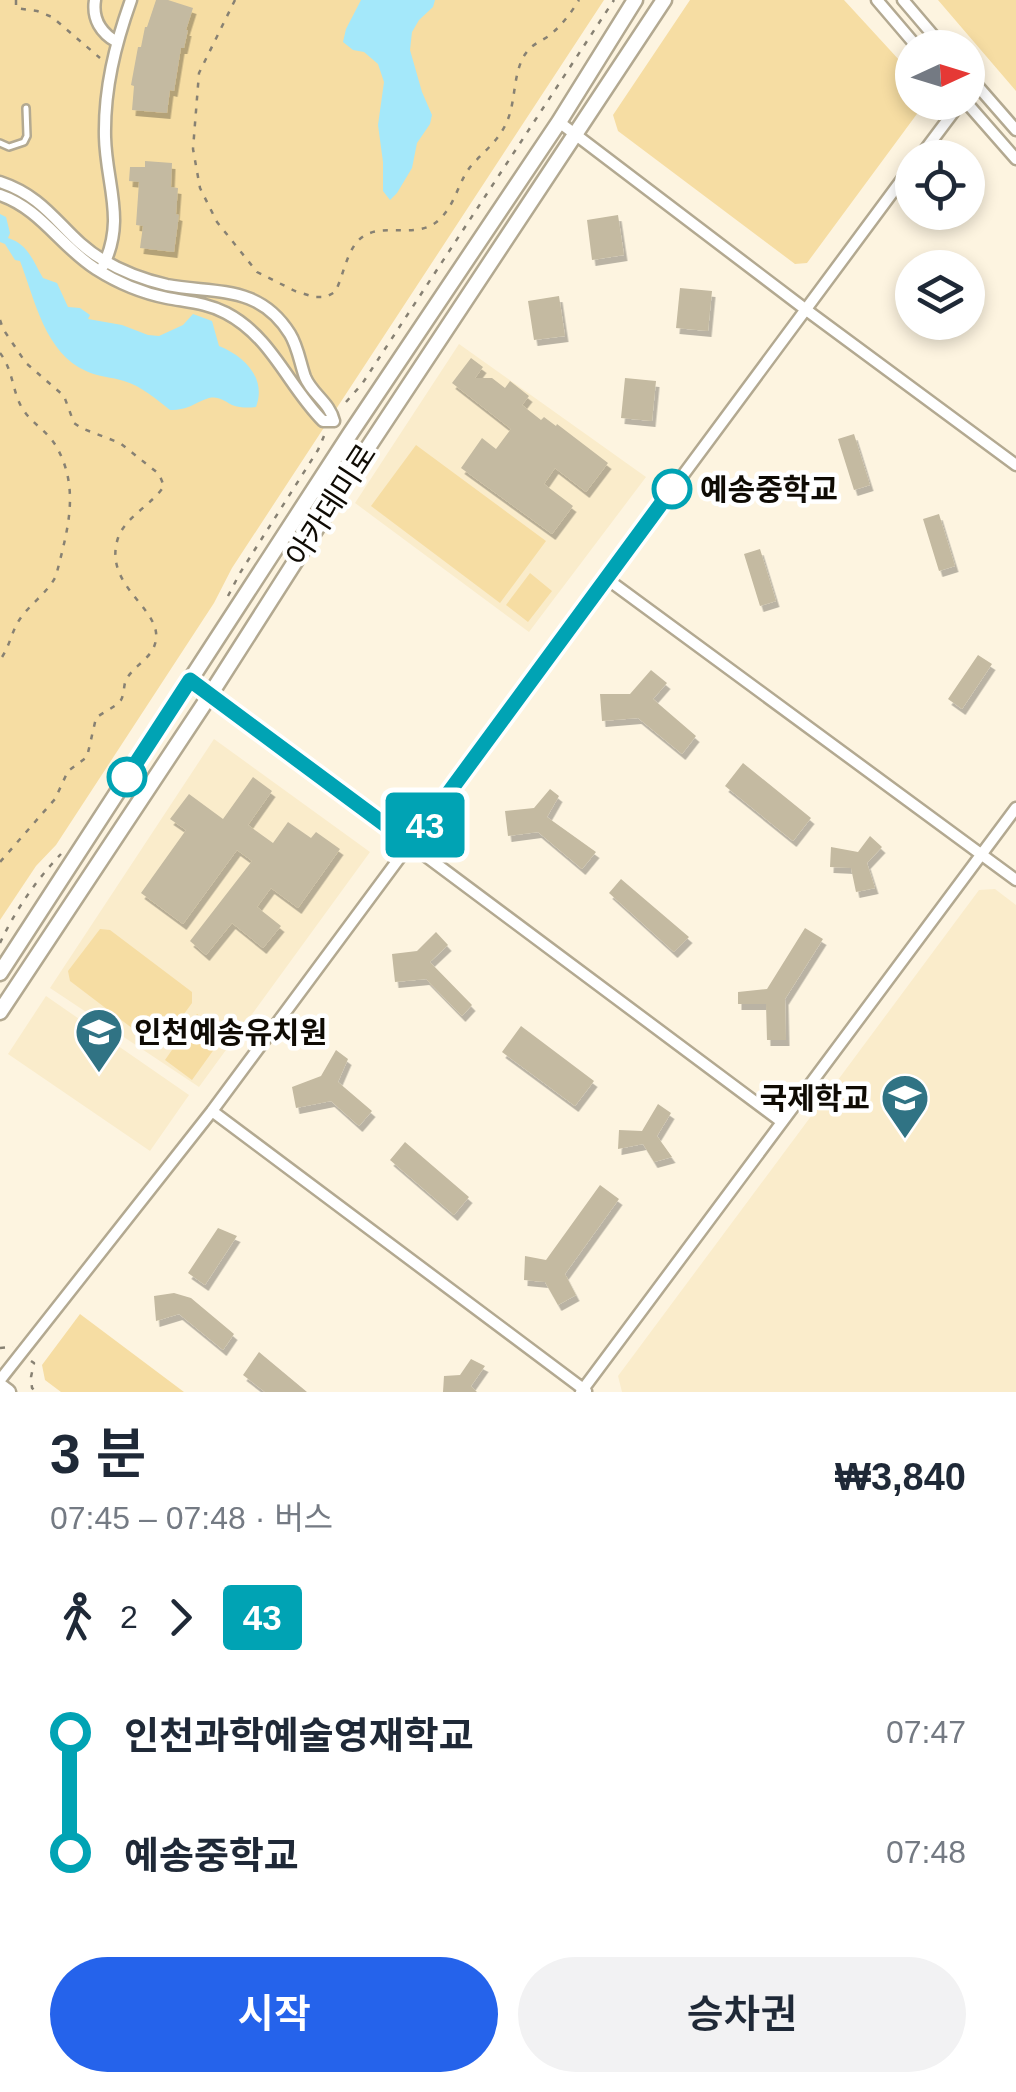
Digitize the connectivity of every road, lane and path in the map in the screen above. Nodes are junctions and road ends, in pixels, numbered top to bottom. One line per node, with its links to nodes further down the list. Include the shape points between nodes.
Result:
1 (16, 0): 14 (path, via 16,8 52,17)
2 (96, 0): 13 (street, via 98,23)
3 (131, 0): 13 (street)
4 (236, 0): 5 (path, via 200,73 195,171 217,222 257,272 314,297 335,292 367,233 420,230 441,218 471,166 507,123 523,56)
5 (579, 0)
6 (614, 0): 36 (path)
7 (635, 0): 19 (main road, 아카데미로)
8 (664, 0): 21 (main road, 아카데미로)
9 (877, 0): 11 (street)
10 (902, 0): 12 (street)
11 (903, 30)
12 (928, 30)
13 (117, 42): 14 (street)
14 (110, 70): 28 (street, via 105,140 115,234)
15 (985, 94): 20 (street)
16 (26, 108): 23 (lane, via 24,142)
17 (949, 120): 22 (street)
18 (982, 120): 24 (street)
19 (558, 122): 21 (street); 38 (main road, 아카데미로)
20 (1016, 130)
21 (576, 135): 30 (street); 45 (main road, 아카데미로)
22 (933, 140)
23 (0, 143)
24 (1016, 159)
25 (0, 182): 28 (street, via 37,200)
26 (895, 189): 30 (street)
27 (0, 195): 28 (street, via 34,212 70,250)
28 (103, 267): 29 (street); 32 (street, via 143,292 210,306)
29 (254, 301): 32 (street); 33 (street)
30 (804, 309): 40 (street); 41 (street)
31 (0, 320): 50 (path, via 26,362 68,401 74,423 120,443 159,474 164,486 121,532 116,549 124,583 155,624 154,648 126,679 121,700 96,718 84,761 68,771 54,799)
32 (242, 323): 34 (street)
33 (292, 337): 34 (street); 37 (street, via 306,378)
34 (272, 351): 37 (street, via 308,406 323,421)
35 (0, 353): 43 (path, via 24,412 56,446 72,508 52,585 20,618)
36 (346, 402)
37 (334, 421): 38 (lane)
38 (350, 434): 44 (main road, 아카데미로)
39 (324, 436): 42 (path)
40 (1016, 465)
41 (606, 580): 47 (street); 49 (street)
42 (222, 608)
43 (0, 660)
44 (190, 680): 45 (street); 53 (main road, 아카데미로)
45 (210, 694): 47 (street); 54 (main road, 아카데미로)
46 (1016, 808): 49 (street)
47 (411, 844): 55 (street); 56 (street)
48 (64, 851): 52 (path, via 43,872)
49 (982, 854): 51 (street); 56 (street)
50 (0, 862)
51 (1016, 880)
52 (0, 943)
53 (0, 973)
54 (0, 1012)
55 (212, 1111): 60 (street); 61 (street)
56 (782, 1122): 61 (street)
57 (13, 1347): 58 (path)
58 (0, 1348)
59 (34, 1363): 63 (path, via 30,1377)
60 (0, 1383): 62 (main road)
61 (584, 1391)
62 (8, 1392)
63 (38, 1392)

